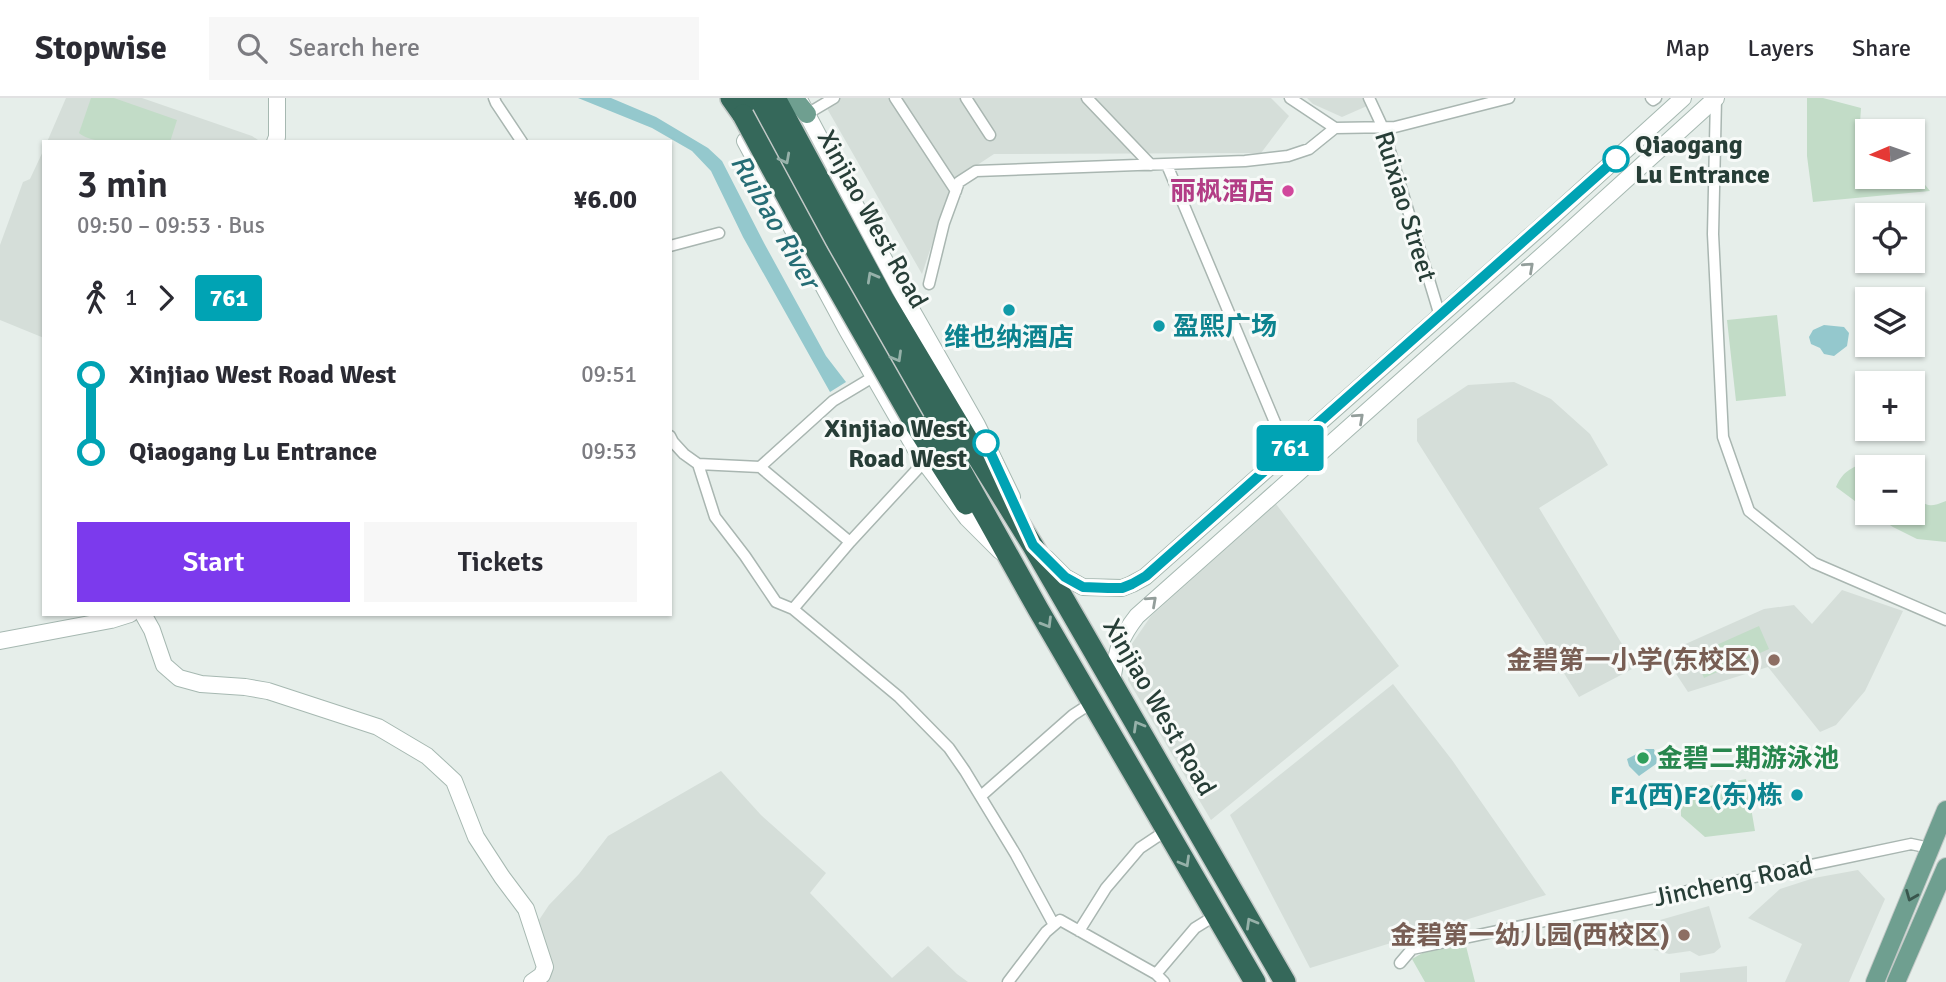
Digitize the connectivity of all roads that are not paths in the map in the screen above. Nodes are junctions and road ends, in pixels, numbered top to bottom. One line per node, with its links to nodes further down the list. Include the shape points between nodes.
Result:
1 (277, 98): 22 (main road)
2 (494, 98): 23 (street)
3 (724, 98): 31 (main road)
4 (731, 98): 39 (highway, bridge, via 914,422 964,502)
5 (754, 98): 39 (highway, Xinjiao West Road, one-way to 39, via 830,242)
6 (775, 98): 38 (highway, Xinjiao West Road, one-way to 6, via 884,300)
7 (834, 98): 18 (street)
8 (895, 98): 26 (street)
9 (966, 98): 21 (street)
10 (1087, 98): 24 (street)
11 (1290, 98): 19 (street)
12 (1369, 98): 20 (street, Ruixiao Street)
13 (1509, 98): 20 (street)
14 (1650, 98): 15 (street)
15 (1656, 98)
16 (1683, 98): 30 (main road)
17 (1716, 98): 43 (street, via 1713,234 1723,437 1749,511 1814,563); 45 (main road, one-way to 17, via 1119,644 1137,616)
18 (800, 103): 38 (main road, via 977,425)
19 (1335, 128): 20 (street); 25 (street, via 1309,149 1288,156)
20 (1383, 128): 30 (street, Ruixiao Street)
21 (990, 135)
22 (276, 140)
23 (521, 140)
24 (1151, 165): 25 (street); 26 (street, via 976,171 959,183)
25 (1167, 165): 33 (street)
26 (956, 191): 29 (street)
27 (719, 233): 28 (street)
28 (672, 245)
29 (929, 284)
30 (1440, 316): 33 (main road)
31 (873, 377): 34 (main road); 36 (street, via 833,401)
32 (672, 440): 35 (street)
33 (1287, 451): 38 (main road, via 1146,576 1122,588 1083,587 1065,577)
34 (924, 462): 37 (street); 39 (main road, via 967,518)
35 (698, 464): 36 (street); 40 (street, via 715,517 776,602)
36 (760, 467): 37 (street)
37 (850, 542): 40 (street)
38 (1033, 545): 45 (highway, Xinjiao West Road)
39 (1013, 564): 46 (highway, Xinjiao West Road, one-way to 46)
40 (793, 609): 47 (street, via 899,697 949,748)
41 (124, 616): 44 (main road)
42 (144, 616): 57 (main road, via 164,665 179,678 268,691 378,727 427,756 454,781 476,837 526,909 545,961 542,975)
43 (1946, 620)
44 (0, 641)
45 (1112, 681): 60 (highway, Xinjiao West Road, one-way to 45)
46 (1093, 702): 47 (street); 49 (highway, Xinjiao West Road)
47 (981, 796): 53 (street)
48 (1946, 810): 50 (main road)
49 (1167, 830): 52 (highway, Xinjiao West Road, one-way to 52); 54 (street, via 1140,848 1106,888)
50 (1930, 848): 55 (street, Jincheng Road, via 1911,844 1412,949); 61 (main road, one-way to 61)
51 (1946, 866): 62 (main road)
52 (1216, 915): 56 (street, via 1195,928); 59 (highway, Xinjiao West Road)
53 (1057, 923): 54 (street); 58 (street)
54 (1079, 931): 56 (street)
55 (1400, 963)
56 (1160, 978)
57 (532, 982)
58 (1008, 982)
59 (1255, 982)
60 (1285, 982)
61 (1875, 982)
62 (1896, 982)

